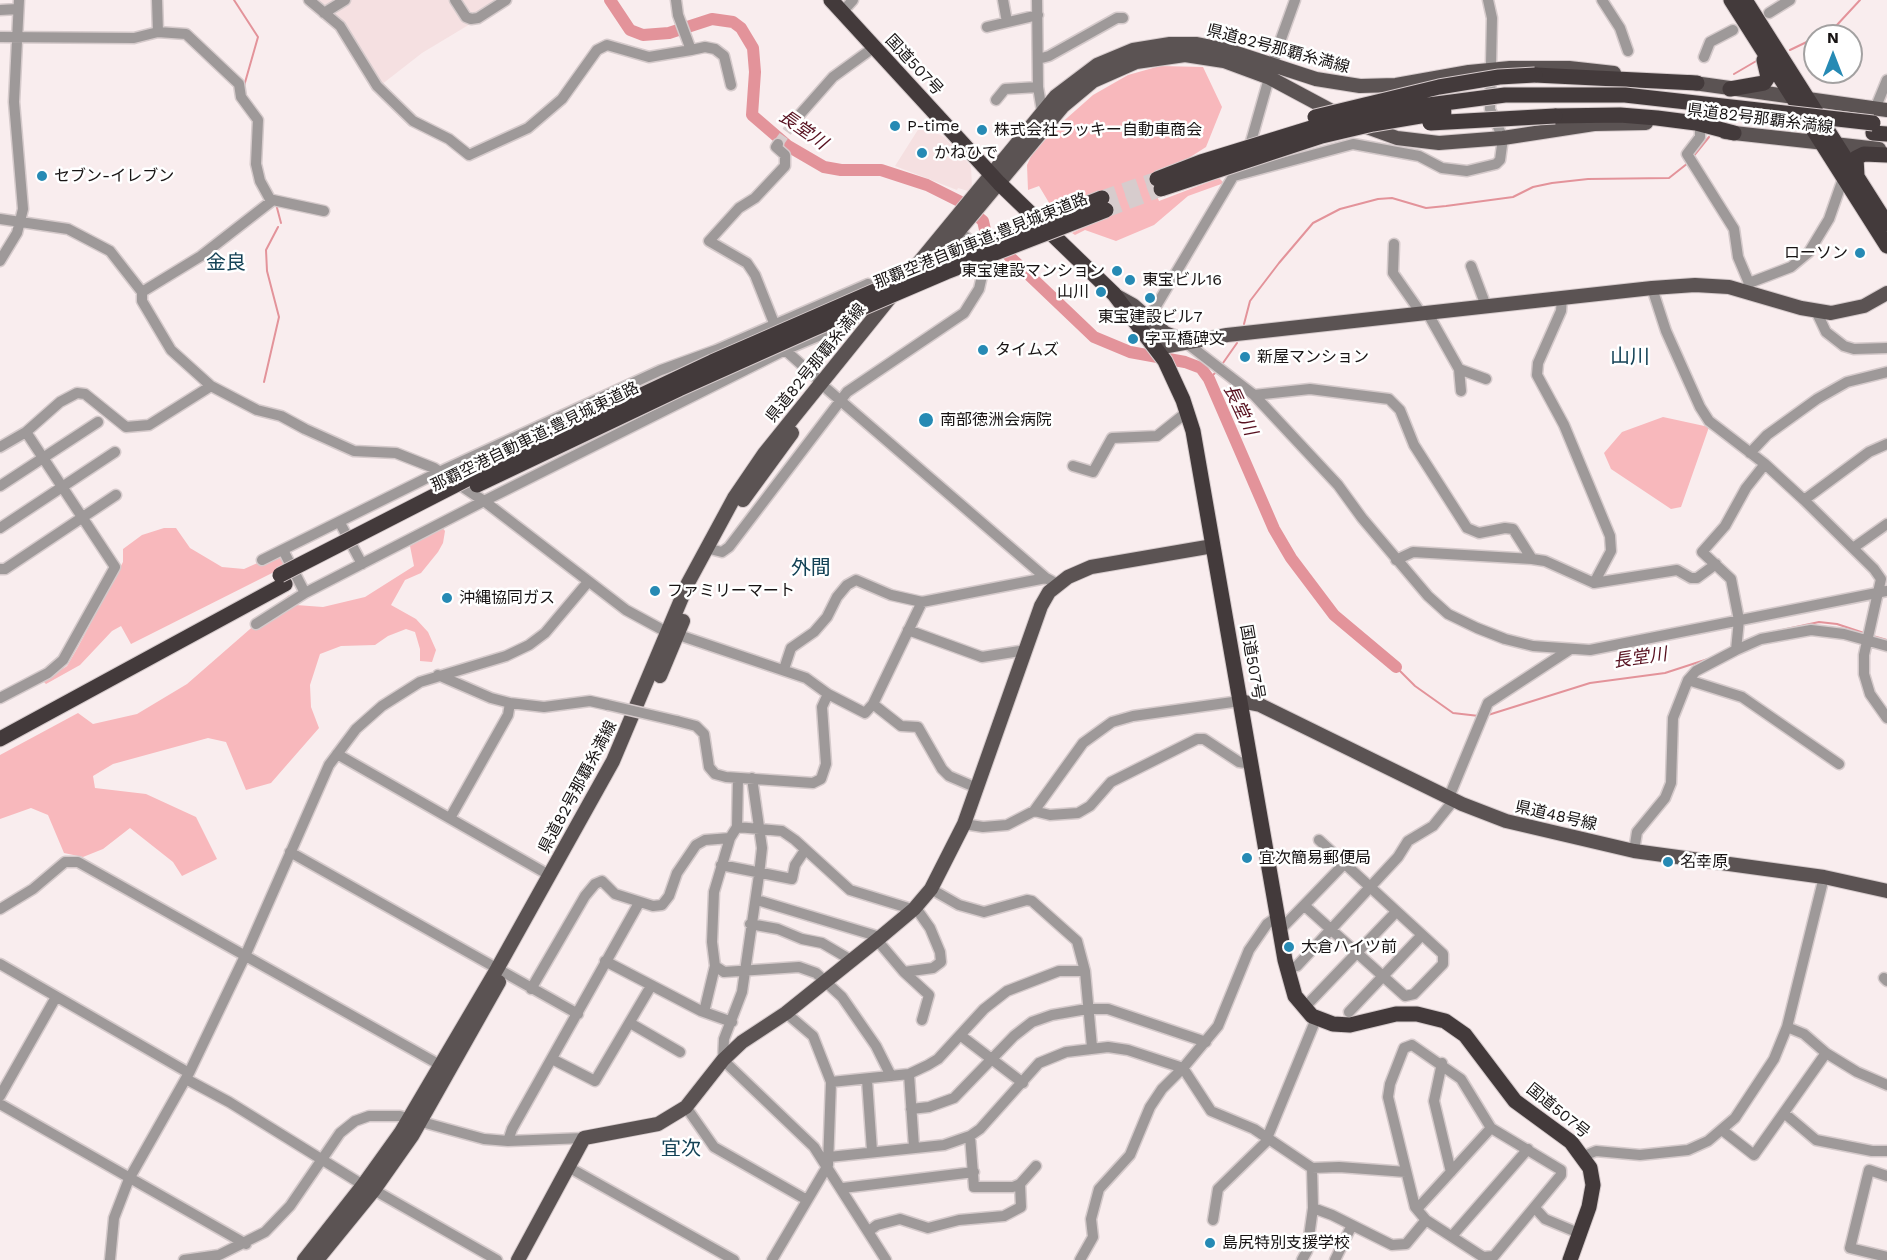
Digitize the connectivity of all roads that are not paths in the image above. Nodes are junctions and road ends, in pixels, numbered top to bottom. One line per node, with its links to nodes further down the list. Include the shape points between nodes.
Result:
1 (157, 0): 27 (street)
2 (309, 0): 20 (street)
3 (345, 0): 20 (street)
4 (454, 0): 5 (street, via 471,19)
5 (506, 0)
6 (676, 0): 32 (street)
7 (831, 0): 19 (highway, 国道507号)
8 (853, 0): 19 (street)
9 (1003, 0): 24 (street)
10 (1037, 0): 22 (street)
11 (1295, 0): 37 (street)
12 (1488, 0): 36 (street, via 1492,18)
13 (1602, 0): 33 (street, via 1620,28)
14 (1731, 0): 30 (highway)
15 (1745, 0): 45 (highway)
16 (1790, 0): 21 (street)
17 (18, 4): 18 (street); 29 (street)
18 (0, 10)
19 (842, 12): 31 (highway, 国道507号)
20 (324, 13): 32 (street, via 340,26 377,86 413,121 449,139 469,155 528,128 562,99 597,50 607,45 649,57)
21 (1769, 13)
22 (1038, 15): 24 (street); 35 (street)
23 (1123, 18): 35 (street)
24 (1007, 22): 25 (street)
25 (987, 27)
26 (1733, 30): 34 (street, via 1710,42)
27 (158, 32): 29 (street, via 134,38); 64 (street, via 186,34 239,84 241,97 258,120 256,164 260,181)
28 (0, 37): 29 (street)
29 (17, 38): 68 (street, via 14,111)
30 (1759, 45): 42 (highway, via 1768,80); 43 (highway)
31 (873, 48): 48 (street, via 833,77); 62 (highway, 国道507号)
32 (691, 50): 40 (street, via 705,47 724,56)
33 (1628, 51)
34 (1704, 57)
35 (1038, 59): 41 (street)
36 (1490, 70): 37 (main road, 県道82号那覇糸満線, via 1396,85 1360,86); 39 (main road, 県道82号那覇糸満線, via 1569,68); 54 (street, via 1490,109)
37 (1272, 72): 47 (main road, 県道82号那覇糸満線, via 1227,50 1197,44 1148,46 1122,53 1085,72); 54 (main road, 県道82号那覇糸満線, via 1351,121 1397,138 1438,143); 60 (street, via 1248,153); 62 (main road, 県道82号那覇糸満線, via 1185,55 1163,56 1114,70 1093,81 1063,106)
38 (1887, 80): 46 (street)
39 (1697, 83): 42 (main road, 県道82号那覇糸満線); 59 (highway, bridge, via 1535,75 1481,80 1363,104 1281,127)
40 (731, 85)
41 (1038, 87): 44 (street, via 1005,89); 47 (street)
42 (1730, 89): 43 (main road, 県道82号那覇糸満線)
43 (1793, 98): 45 (main road, 県道82号那覇糸満線); 56 (highway)
44 (996, 99)
45 (1810, 100): 46 (main road, 県道82号那覇糸満線); 56 (highway)
46 (1881, 109)
47 (1042, 111): 62 (main road, 県道82号那覇糸満線)
48 (795, 120)
49 (1817, 121): 50 (highway, bridge); 53 (highway); 59 (highway, bridge, via 1625,95 1505,95 1383,111 1321,125)
50 (1887, 124)
51 (1700, 129): 52 (main road, 県道82号那覇糸満線); 54 (main road, 県道82号那覇糸満線, via 1646,123 1594,124); 75 (street, via 1700,137 1687,154 1734,230)
52 (1734, 133): 56 (main road, 県道82号那覇糸満線); 59 (highway, bridge, via 1696,123 1620,115 1464,120 1392,128)
53 (1887, 134)
54 (1503, 138): 60 (street, via 1500,160 1480,170 1442,168 1419,156 1353,144)
55 (778, 144): 85 (street, via 776,147 785,155 785,166 709,241 747,263)
56 (1830, 144): 57 (main road, 県道82号那覇糸満線); 61 (highway)
57 (1887, 150)
58 (1887, 155): 61 (highway, via 1864,154 1856,158)
59 (1203, 167): 63 (highway, bridge)
60 (1234, 176): 84 (street)
61 (1850, 176): 70 (highway); 72 (highway); 75 (street, via 1809,252 1791,267)
62 (996, 179): 69 (main road, 県道82号那覇糸満線); 78 (highway, 国道507号)
63 (1159, 184)
64 (273, 200): 66 (street); 79 (street)
65 (1104, 204): 129 (highway, 那覇空港自動車道;豊見城東道路, bridge, via 926,269 712,362 501,461)
66 (324, 211)
67 (0, 219): 68 (street)
68 (20, 224): 73 (street); 79 (street, via 68,229 108,250)
69 (960, 224): 94 (main road, 県道82号那覇糸満線); 97 (street, via 984,267 979,289 970,304 956,319)
70 (1887, 224)
71 (1394, 244): 83 (street, via 1393,273)
72 (1887, 246)
73 (1, 258)
74 (1471, 266): 81 (street)
75 (1748, 286): 76 (main road); 82 (main road)
76 (1652, 288): 80 (main road); 104 (street, via 1666,332 1700,407 1709,421)
77 (1887, 293): 82 (main road, via 1846,312)
78 (1114, 294): 84 (main road); 87 (highway, 国道507号)
79 (142, 296): 93 (street, via 171,350)
80 (1562, 298): 81 (main road); 132 (street, via 1561,311 1538,363 1538,375 1564,425 1610,536 1611,551)
81 (1486, 306): 83 (main road)
82 (1816, 312): 88 (street, via 1826,332 1844,346)
83 (1424, 313): 86 (main road); 90 (street)
84 (1149, 318): 86 (main road, via 1165,333)
85 (774, 323): 89 (street); 89 (street, via 868,284 852,322); 108 (street, via 661,370)
86 (1184, 341): 87 (main road); 96 (street)
87 (1157, 348): 98 (highway, 国道507号)
88 (1887, 348)
89 (785, 350): 94 (street); 113 (street)
90 (1460, 369): 92 (street); 95 (street)
91 (1887, 372): 104 (street, via 1847,382 1817,399 1767,435)
92 (1486, 379)
93 (210, 386): 100 (street, via 149,425 126,427 86,394 77,393 60,402); 108 (street, via 354,451 396,453)
94 (824, 386): 97 (street); 120 (main road, 県道82号那覇糸満線)
95 (1461, 391)
96 (1254, 395): 122 (street, via 1310,389 1389,399 1400,410 1414,445 1467,528 1479,533 1513,530); 124 (street, via 1338,485)
97 (839, 400): 120 (street, via 729,547 722,552); 130 (street)
98 (1187, 412): 107 (street, via 1154,437 1113,438 1093,472); 118 (highway, 国道507号)
99 (98, 422): 105 (street)
100 (26, 432): 102 (street); 105 (street)
101 (1887, 444): 112 (street, via 1869,452)
102 (0, 447)
103 (115, 452): 110 (street)
104 (1750, 453): 106 (street)
105 (44, 457): 109 (street); 110 (street)
106 (1765, 464): 112 (street); 126 (street, via 1725,526 1702,552)
107 (1073, 466)
108 (440, 472): 113 (street); 115 (street)
109 (0, 486)
110 (64, 488): 114 (street); 117 (street)
111 (116, 495): 114 (street)
112 (1804, 500): 119 (street)
113 (484, 501): 125 (street); 131 (street)
114 (83, 515): 127 (street); 149 (street, via 115,567 63,660 48,673)
115 (340, 523): 121 (street); 125 (street)
116 (1887, 524): 119 (street)
117 (0, 528)
118 (1213, 546): 130 (main road, via 1091,567); 150 (highway, 国道507号)
119 (1853, 548): 128 (street)
120 (710, 549): 139 (main road, 県道82号那覇糸満線)
121 (283, 550): 123 (street); 134 (street)
122 (1532, 559): 124 (street, via 1413,552); 132 (street)
123 (262, 560)
124 (1396, 560): 143 (street, via 1448,614 1533,646)
125 (362, 564): 134 (street)
126 (1716, 564): 132 (street, via 1697,578 1677,570); 136 (street, via 1731,579)
127 (0, 569)
128 (1884, 576): 133 (street)
129 (282, 580): 154 (highway, 那覇空港自動車道;豊見城東道路); 155 (highway, 那覇空港自動車道;豊見城東道路)
130 (1051, 581): 135 (street); 142 (main road)
131 (588, 582): 139 (street, via 626,610); 146 (street, via 545,633 529,645 506,656)
132 (1594, 583)
133 (1883, 592): 136 (street); 140 (street)
134 (305, 593): 137 (street)
135 (922, 602): 138 (street); 145 (street, via 891,595 856,580 837,597 814,632 791,648)
136 (1739, 620): 143 (street, via 1619,645); 144 (street)
137 (256, 624)
138 (908, 630): 142 (street, via 982,657); 152 (street)
139 (673, 633): 145 (street); 176 (main road, 県道82号那覇糸満線, via 613,761); 199 (main road, 県道82号那覇糸満線, via 621,764)
140 (1868, 639): 141 (street); 144 (street, via 1831,631 1793,632); 153 (street, via 1864,674 1870,694)
141 (1887, 646)
142 (1026, 650): 161 (main road)
143 (1570, 650): 162 (street, via 1488,702)
144 (1736, 650): 147 (street, via 1696,671)
145 (784, 669): 148 (street, via 806,678)
146 (438, 675): 151 (street); 156 (street, via 382,706 356,729)
147 (1688, 680): 158 (street, via 1742,697); 171 (street, via 1673,718 1671,783 1665,798 1636,832)
148 (828, 694): 152 (street, via 865,713); 160 (street, via 822,707 826,764 821,779 813,783)
149 (0, 699)
150 (1240, 701): 157 (highway, 国道507号); 162 (main road, 県道48号線, via 1263,706); 163 (street, via 1113,722 1083,743)
151 (510, 703): 159 (street, bridge, via 544,707 590,701 696,726 704,734 709,768 715,774); 164 (street, via 508,715)
152 (873, 704): 161 (street, via 901,726 918,727 942,769)
153 (1887, 718)
154 (0, 728)
155 (0, 739)
156 (337, 754): 164 (street); 172 (street)
157 (1252, 764): 163 (street, via 1239,762 1204,739 1197,739 1111,782 1090,806 1078,813 1046,815); 187 (highway, 国道507号)
158 (1839, 764)
159 (738, 778): 160 (street); 166 (street)
160 (752, 778): 167 (street)
161 (977, 788): 165 (main road)
162 (1452, 798): 171 (main road, 県道48号線, via 1506,821); 178 (street, via 1433,826 1408,841)
163 (1034, 811): 165 (street, via 1007,825)
164 (450, 818): 176 (street)
165 (964, 824): 179 (main road)
166 (737, 827): 167 (street); 168 (street)
167 (759, 829): 170 (street, via 782,831); 175 (street)
168 (730, 838): 174 (street); 182 (street, via 705,840 696,845 662,905)
169 (1319, 840): 173 (street)
170 (805, 850): 175 (street, via 792,879); 185 (street, via 850,890)
171 (1634, 851): 177 (main road, 県道48号線)
172 (291, 852): 193 (street); 199 (street)
173 (1344, 864): 178 (street); 183 (street)
174 (721, 865): 175 (street); 197 (street, via 712,909)
175 (759, 874): 181 (street)
176 (549, 875): 199 (main road, 県道82号那覇糸満線)
177 (1824, 877): 180 (main road, 県道48号線); 218 (street)
178 (1370, 888): 186 (street); 189 (street)
179 (931, 889): 185 (main road); 201 (street, via 959,905 984,912 1032,901 1077,941)
180 (1887, 891)
181 (757, 900): 188 (street); 191 (street)
182 (639, 903): 195 (street); 206 (street, via 615,894 602,881 595,884)
183 (1306, 906): 187 (street); 189 (street)
184 (0, 909): 193 (street, via 33,889 65,862 78,862)
185 (914, 909): 191 (main road); 202 (street, via 930,928 941,962 933,968)
186 (1396, 912): 190 (street); 192 (street)
187 (1279, 923): 198 (highway, 国道507号); 220 (street, via 1267,924 1249,950 1218,1026)
188 (750, 924): 194 (street, via 822,944); 200 (street)
189 (1331, 930): 192 (street); 198 (street, via 1297,966)
190 (1422, 935): 203 (street); 203 (street, via 1443,954 1443,963 1414,994 1405,996)
191 (879, 939): 194 (main road); 202 (street)
192 (1357, 953): 203 (street); 208 (street)
193 (245, 956): 228 (street); 231 (street)
194 (851, 960): 204 (main road)
195 (605, 962): 205 (street); 213 (street)
196 (0, 964): 207 (street)
197 (715, 966): 200 (street, via 724,972); 210 (street)
198 (1287, 969): 208 (highway, 国道507号, via 1295,996)
199 (501, 971): 206 (street); 228 (main road, 県道82号那覇糸満線); 243 (main road, 県道82号那覇糸満線)
200 (745, 971): 204 (street, via 799,967); 216 (street)
201 (1085, 971): 209 (street); 219 (street, via 1059,972 1007,991)
202 (904, 972): 215 (street, via 929,995)
203 (1382, 977): 211 (street)
204 (826, 981): 212 (main road); 232 (street, via 863,1026)
205 (651, 986): 210 (street); 217 (street)
206 (531, 989): 213 (street)
207 (56, 997): 231 (street); 237 (street)
208 (1304, 1008): 214 (highway, 国道507号)
209 (1088, 1009): 220 (street, via 1118,1011); 221 (street); 225 (street, via 1032,1022)
210 (704, 1012): 216 (street)
211 (1349, 1012)
212 (786, 1013): 226 (main road, via 742,1042); 234 (street, via 813,1036)
213 (578, 1014): 224 (street)
214 (1316, 1019): 247 (street); 255 (highway, 国道507号, via 1350,1025 1407,1014 1445,1022 1473,1043 1515,1101 1566,1137)
215 (922, 1020)
216 (732, 1022): 226 (street, via 722,1046)
217 (630, 1023): 222 (street); 224 (street, via 595,1081)
218 (1787, 1027): 223 (street, via 1804,1034); 245 (street, via 1774,1059 1754,1091)
219 (960, 1035): 225 (street); 230 (street, via 938,1059)
220 (1206, 1042): 229 (street)
221 (1092, 1047): 229 (street, via 1128,1050); 235 (street, via 1051,1056 1039,1063)
222 (681, 1052)
223 (1827, 1053): 236 (street); 241 (street)
224 (552, 1059): 250 (street)
225 (993, 1059): 235 (street); 240 (street, via 954,1098)
226 (723, 1060): 239 (main road); 257 (street)
227 (1442, 1063): 244 (street, via 1461,1078); 262 (street, via 1412,1044 1404,1048 1390,1084 1388,1097); 263 (street, via 1434,1101)
228 (440, 1065): 243 (main road, 県道82号那覇糸満線)
229 (1183, 1068): 247 (street, via 1211,1111); 290 (street, via 1150,1107 1130,1155 1099,1190 1091,1219 1094,1237)
230 (909, 1074): 232 (street); 240 (street)
231 (188, 1076): 256 (street); 265 (street)
232 (891, 1076): 233 (street)
233 (867, 1080): 234 (street); 253 (street)
234 (831, 1082): 257 (street)
235 (1023, 1083): 246 (street)
236 (1887, 1086)
237 (0, 1096)
238 (0, 1104): 265 (street)
239 (686, 1107): 248 (main road, via 658,1124); 269 (street, via 714,1147)
240 (911, 1109): 251 (street)
241 (1784, 1113): 245 (street, via 1754,1155); 254 (street, via 1816,1140)
242 (377, 1115): 243 (street); 249 (street, via 391,1121); 256 (street, via 348,1126)
243 (415, 1119): 249 (main road, 県道82号那覇糸満線); 250 (street, via 484,1139); 267 (main road, 県道82号那覇糸満線)
244 (1491, 1128): 252 (street); 263 (street)
245 (1722, 1130): 255 (street, via 1688,1150 1640,1155 1596,1150)
246 (970, 1136): 251 (street); 261 (street)
247 (1268, 1137): 260 (street); 273 (street, via 1218,1189)
248 (584, 1138): 250 (street); 259 (main road)
249 (394, 1141): 267 (main road, 県道82号那覇糸満線)
250 (508, 1141)
251 (914, 1147): 253 (street)
252 (1528, 1149): 271 (street, via 1561,1170); 278 (street)
253 (872, 1151): 257 (street)
254 (1887, 1151)
255 (1584, 1156): 277 (highway, 国道507号, via 1593,1185)
256 (320, 1160): 267 (street); 279 (street, via 279,1220)
257 (828, 1161): 268 (street); 269 (street)
258 (1036, 1166): 266 (street)
259 (570, 1168): 286 (main road); 287 (street)
260 (1312, 1168): 262 (street); 270 (street)
261 (974, 1172): 266 (street, via 974,1187); 268 (street)
262 (1406, 1172): 272 (street)
263 (1451, 1172): 272 (street)
264 (1887, 1176): 280 (street, via 1869,1170 1850,1248)
265 (129, 1179): 279 (street); 281 (street, via 114,1218)
266 (1020, 1184): 276 (street, via 1021,1207 1005,1216 959,1220 928,1228 900,1219)
267 (369, 1188): 283 (main road, 県道82号那覇糸満線); 284 (main road, 県道82号那覇糸満線); 285 (street)
268 (843, 1188): 276 (street)
269 (807, 1200): 288 (street)
270 (1313, 1208): 275 (street); 291 (street, via 1307,1251)
271 (1535, 1208): 277 (street, via 1545,1219); 278 (street, via 1494,1256 1483,1257)
272 (1417, 1209): 274 (street)
273 (1213, 1220)
274 (1426, 1220): 275 (street, via 1406,1244 1392,1245); 278 (street)
275 (1352, 1225): 292 (street)
276 (869, 1231): 289 (street)
277 (1581, 1234): 293 (highway, 国道507号)
278 (1452, 1236)
279 (246, 1244): 282 (street, via 219,1256)
280 (1887, 1257)
281 (110, 1260)
282 (184, 1260)
283 (304, 1260)
284 (317, 1260)
285 (497, 1260)
286 (518, 1260)
287 (734, 1260)
288 (772, 1260)
289 (886, 1260)
290 (1080, 1260)
291 (1302, 1260)
292 (1335, 1260)
293 (1570, 1260)

